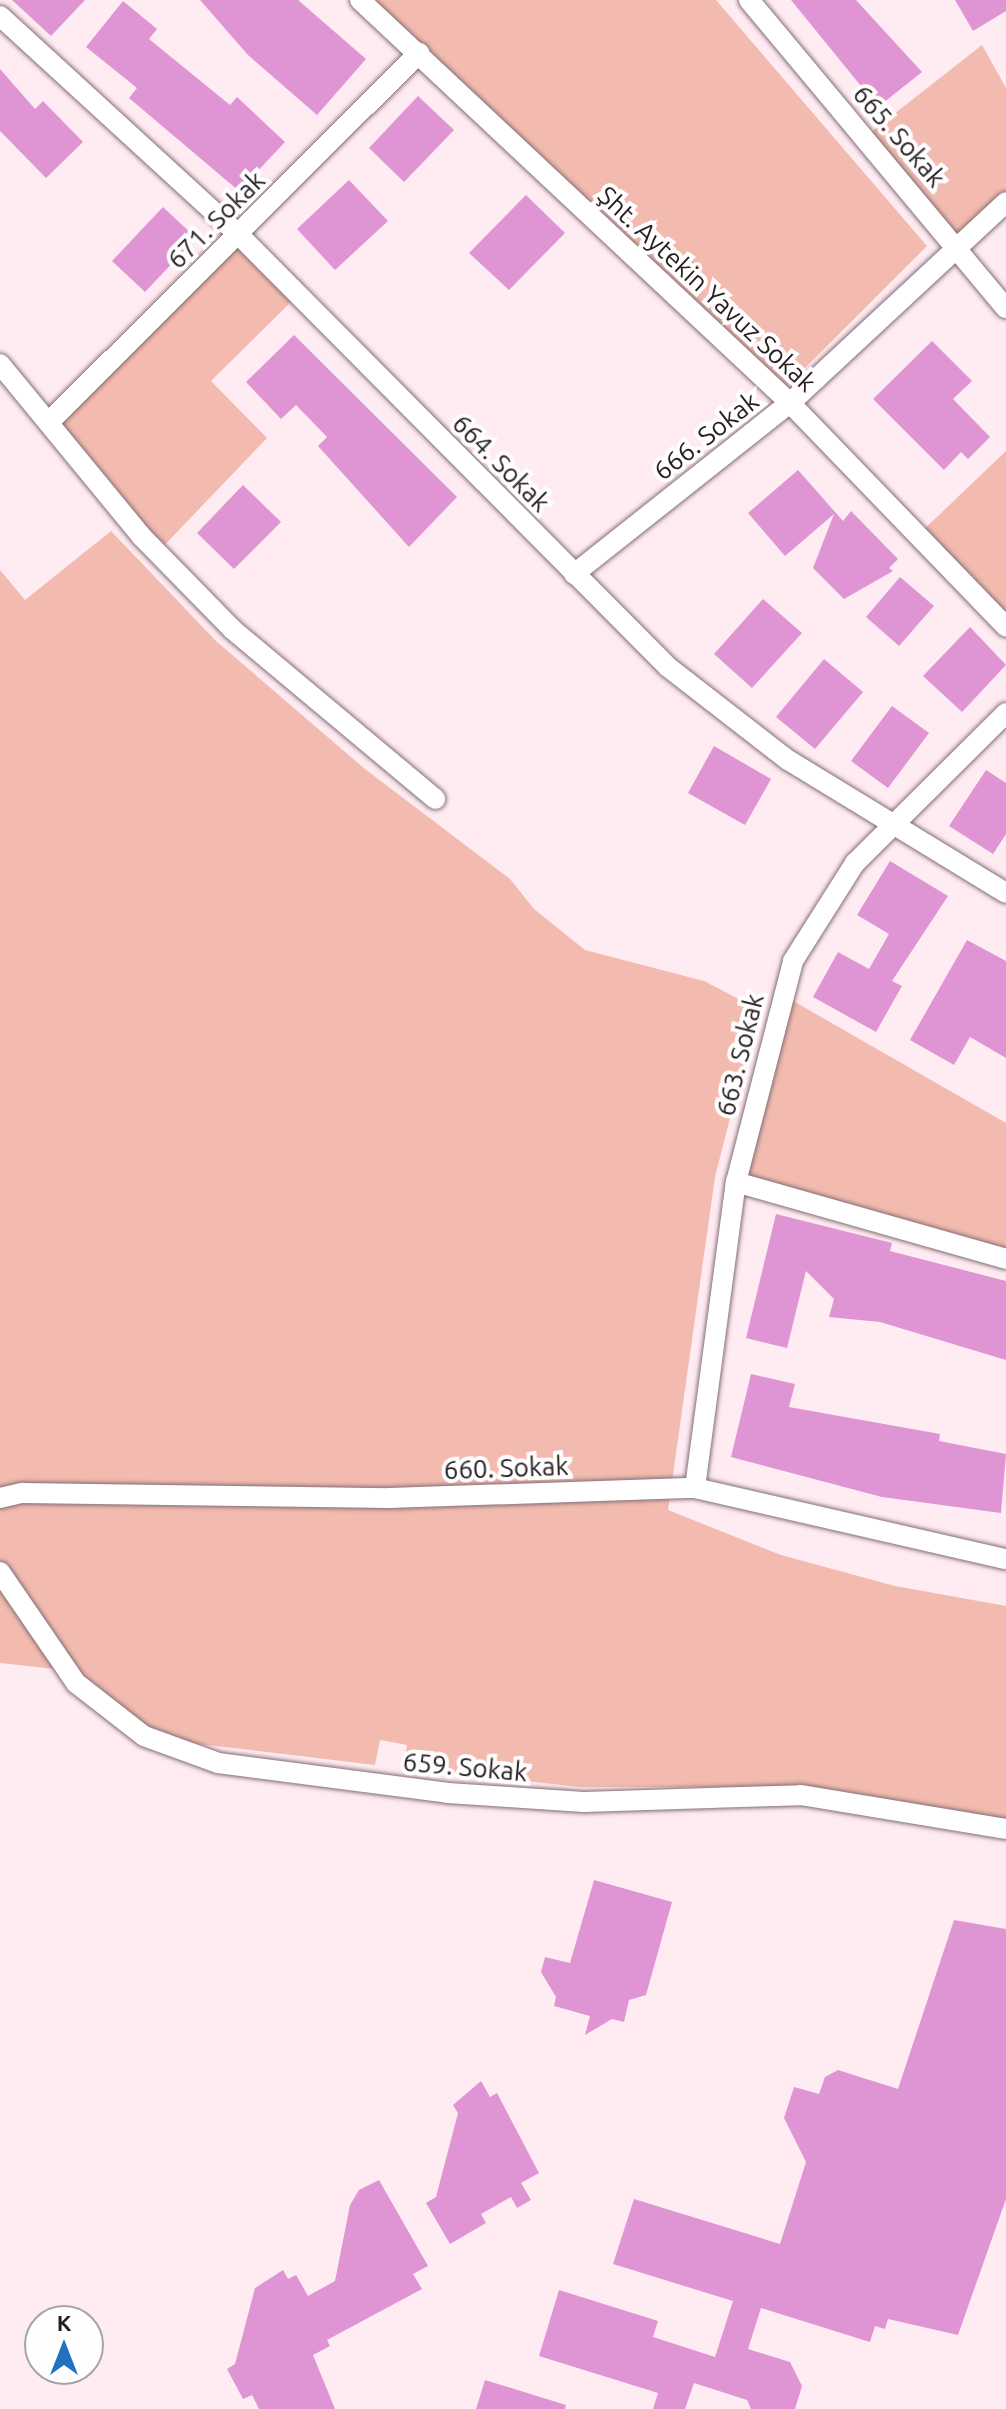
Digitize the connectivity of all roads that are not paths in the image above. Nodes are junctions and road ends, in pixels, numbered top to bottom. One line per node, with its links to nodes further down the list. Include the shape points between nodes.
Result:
1 (360, 0): 4 (street, Şht. Aytekin Yavuz Sokak)
2 (749, 0): 7 (street, 665. Sokak)
3 (0, 16): 6 (street, 664. Sokak)
4 (419, 53): 6 (street, 671. Sokak); 10 (street, Şht. Aytekin Yavuz Sokak)
5 (1006, 202): 7 (street, 666. Sokak)
6 (239, 235): 11 (street, 671. Sokak); 12 (street, 664. Sokak)
7 (961, 248): 8 (street, 665. Sokak); 10 (street, 666. Sokak)
8 (1006, 308)
9 (0, 364): 11 (street)
10 (790, 403): 12 (street, 666. Sokak); 13 (street, Şht. Aytekin Yavuz Sokak)
11 (49, 422): 15 (street, via 142,537 232,629)
12 (574, 574): 16 (street, 664. Sokak, via 731,721)
13 (1006, 627)
14 (1006, 713): 16 (street, 663. Sokak)
15 (435, 799)
16 (894, 823): 17 (street, 664. Sokak); 18 (street, 663. Sokak, via 855,863 793,961)
17 (1006, 893)
18 (736, 1182): 19 (street); 20 (street, 663. Sokak)
19 (1006, 1259)
20 (695, 1488): 21 (street, 660. Sokak, via 389,1498 22,1493); 22 (street, 660. Sokak)
21 (0, 1498)
22 (1006, 1559)
23 (0, 1572): 24 (street, 659. Sokak, via 76,1683 170,1750 218,1763 448,1793 584,1802 801,1795)
24 (1006, 1829)

